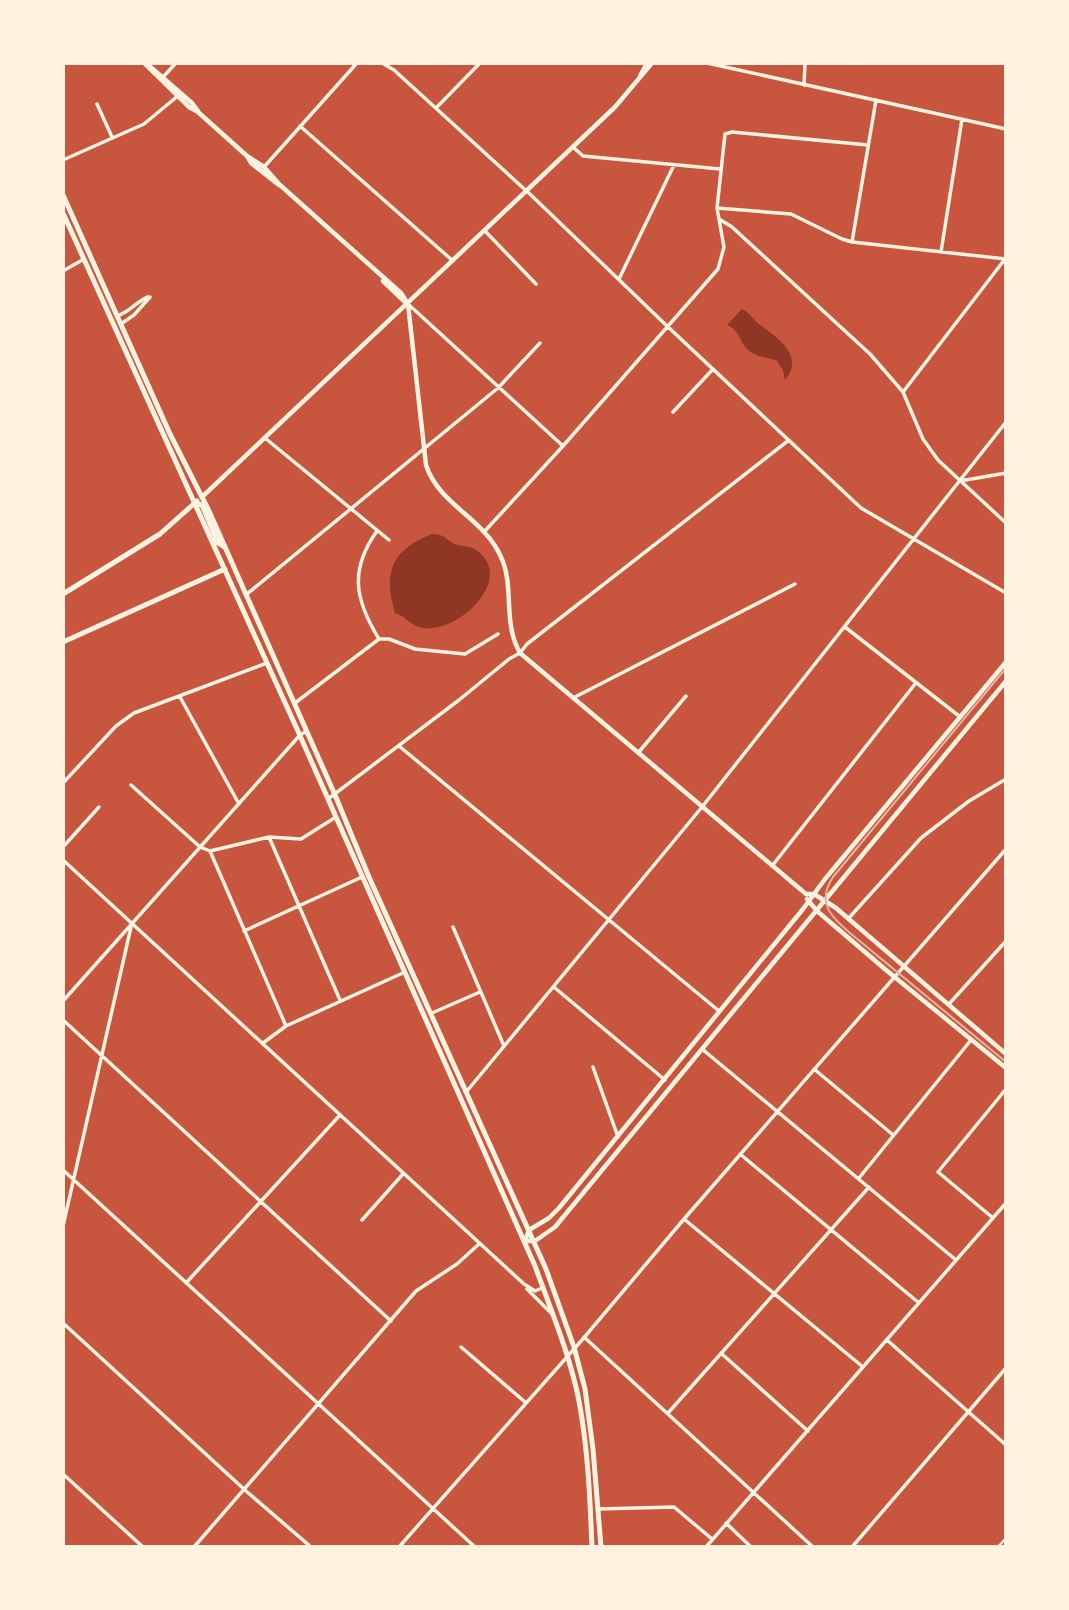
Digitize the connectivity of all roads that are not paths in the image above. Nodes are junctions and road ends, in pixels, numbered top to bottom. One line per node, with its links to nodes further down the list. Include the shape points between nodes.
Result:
1 (145, 63): 9 (main road)
2 (176, 63): 9 (street)
3 (357, 63): 16 (street)
4 (382, 63): 14 (street)
5 (480, 63): 14 (street)
6 (650, 63): 20 (main road, via 635,86)
7 (707, 63): 10 (street)
8 (805, 63): 10 (street)
9 (162, 78): 11 (main road)
10 (804, 85): 12 (street)
11 (179, 95): 18 (street, via 144,124); 23 (main road)
12 (876, 100): 15 (street); 19 (street)
13 (97, 104): 18 (street)
14 (436, 108): 25 (street)
15 (962, 119): 17 (street); 32 (street)
16 (300, 126): 23 (street); 35 (street)
17 (1006, 129)
18 (113, 137): 21 (street)
19 (868, 145): 24 (street, via 729,132 723,140); 31 (street)
20 (573, 147): 22 (street, via 583,156); 25 (main road)
21 (63, 160)
22 (674, 165): 24 (street); 37 (street)
23 (262, 169): 39 (main road)
24 (720, 169): 27 (street)
25 (527, 192): 30 (main road); 37 (street)
26 (63, 195): 40 (main road)
27 (717, 208): 29 (street); 31 (street, via 791,214)
28 (63, 213): 33 (main road)
29 (719, 219): 42 (street, via 724,247 721,262); 46 (street, via 870,354)
30 (485, 231): 35 (main road); 38 (street)
31 (852, 242): 32 (street)
32 (941, 252): 34 (street)
33 (84, 259): 36 (street); 56 (main road)
34 (1005, 259): 46 (street)
35 (453, 261): 39 (main road)
36 (63, 271)
37 (619, 279): 42 (street)
38 (536, 284)
39 (408, 304): 45 (street); 49 (main road); 52 (main road)
40 (117, 316): 41 (main road); 41 (street, via 150,297)
41 (121, 324): 55 (main road)
42 (667, 326): 44 (street); 51 (street)
43 (540, 343): 45 (street)
44 (713, 369): 47 (street); 50 (street)
45 (498, 388): 51 (street); 52 (street)
46 (903, 392): 54 (street, via 928,447)
47 (673, 412)
48 (1006, 422): 54 (street)
49 (265, 438): 55 (main road); 57 (street)
50 (789, 440): 61 (street, via 861,508); 74 (street)
51 (564, 446): 60 (street)
52 (424, 451): 57 (street); 60 (main road, via 435,486)
53 (1006, 473): 54 (street)
54 (959, 481): 58 (street); 61 (street)
55 (201, 497): 56 (main road); 63 (main road)
56 (195, 503): 63 (main road, via 202,505 218,544); 65 (main road); 68 (main road, via 152,540)
57 (351, 510): 59 (street); 69 (street)
58 (1006, 523)
59 (377, 531): 62 (street); 72 (street, via 365,548 358,582 360,600)
60 (484, 532): 74 (main road, via 502,558 510,627)
61 (914, 538): 67 (street); 70 (street)
62 (389, 540)
63 (224, 547): 64 (main road)
64 (231, 561): 65 (main road); 69 (main road)
65 (225, 569): 73 (main road); 76 (main road)
66 (795, 584): 81 (street)
67 (1006, 593)
68 (63, 594)
69 (245, 595): 82 (main road)
70 (844, 627): 78 (street); 95 (street)
71 (498, 634): 72 (street, via 465,654 415,649)
72 (379, 639): 82 (street)
73 (63, 642)
74 (520, 653): 81 (main road); 86 (street)
75 (1006, 662): 83 (main road)
76 (267, 663): 79 (street); 85 (main road)
77 (1006, 681): 107 (main road)
78 (915, 684): 83 (street); 103 (street)
79 (180, 696): 89 (street, via 134,713 116,726); 93 (street)
80 (686, 696): 87 (street)
81 (573, 698): 87 (main road)
82 (294, 704): 84 (main road)
83 (959, 716): 106 (main road)
84 (307, 732): 85 (street); 91 (main road)
85 (300, 735): 92 (main road); 93 (street)
86 (399, 746): 91 (street); 112 (street)
87 (638, 753): 95 (main road)
88 (1006, 779): 111 (street, via 969,800 921,838)
89 (63, 783)
90 (131, 785): 99 (street)
91 (335, 794): 92 (street); 125 (main road)
92 (328, 799): 96 (main road)
93 (239, 804): 99 (street)
94 (99, 807): 98 (street)
95 (702, 807): 103 (main road); 112 (street)
96 (336, 817): 97 (street, via 301,838); 104 (main road)
97 (269, 837): 101 (street); 109 (street)
98 (63, 847)
99 (200, 848): 101 (street); 113 (street)
100 (1006, 849): 117 (street)
101 (210, 851): 115 (street)
102 (63, 860): 113 (street)
103 (772, 866): 105 (main road)
104 (362, 877): 109 (street); 118 (main road)
105 (806, 894): 106 (main road); 108 (main road)
106 (814, 894): 107 (main road); 108 (main road)
107 (825, 901): 110 (main road); 111 (main road)
108 (808, 902): 110 (main road); 126 (main road)
109 (298, 906): 115 (street); 122 (street)
110 (817, 911): 119 (main road); 132 (main road)
111 (848, 919): 117 (main road)
112 (610, 920): 120 (street); 126 (street)
113 (132, 925): 123 (street); 130 (street); 134 (street)
114 (453, 927): 121 (street)
115 (244, 931): 128 (street)
116 (1006, 941): 124 (street)
117 (904, 966): 119 (street); 124 (main road)
118 (405, 972): 122 (street); 159 (main road)
119 (894, 977): 129 (main road); 137 (street)
120 (555, 988): 131 (street); 138 (street)
121 (480, 992): 125 (street); 131 (street)
122 (340, 1000): 128 (street)
123 (63, 1001)
124 (948, 1005): 133 (main road)
125 (432, 1013): 140 (main road)
126 (720, 1013): 138 (main road)
127 (63, 1020): 134 (street)
128 (286, 1026): 130 (street)
129 (971, 1040): 136 (main road); 143 (street)
130 (263, 1043): 142 (street)
131 (504, 1046): 140 (street)
132 (702, 1049): 141 (street); 160 (main road, via 555,1227)
133 (1006, 1054)
134 (102, 1056): 149 (street); 151 (street)
135 (593, 1067): 144 (street)
136 (1006, 1068)
137 (814, 1069): 141 (street); 143 (street)
138 (665, 1080): 144 (main road)
139 (1006, 1089): 153 (street, via 938,1172)
140 (467, 1091): 157 (main road)
141 (778, 1112): 145 (street); 148 (street)
142 (340, 1115): 147 (street); 151 (street)
143 (892, 1134): 148 (street)
144 (618, 1137): 157 (main road, via 552,1215)
145 (740, 1154): 154 (street); 158 (street)
146 (63, 1170): 149 (street)
147 (404, 1174): 155 (street); 161 (street)
148 (859, 1178): 150 (street)
149 (74, 1180): 156 (street); 163 (street)
150 (869, 1187): 158 (street); 162 (street)
151 (260, 1201): 163 (street); 169 (street)
152 (1006, 1202): 153 (street)
153 (993, 1218): 162 (street)
154 (684, 1219): 166 (street); 171 (street)
155 (362, 1220)
156 (63, 1226)
157 (529, 1230): 159 (main road); 160 (main road)
158 (831, 1230): 166 (street); 167 (street)
159 (525, 1241): 160 (main road); 165 (main road)
160 (535, 1241): 174 (main road)
161 (479, 1244): 164 (street); 169 (street, via 416,1291)
162 (956, 1260): 167 (street)
163 (186, 1283): 180 (street)
164 (524, 1284): 165 (street, via 535,1291); 168 (street)
165 (543, 1286): 168 (main road)
166 (774, 1293): 175 (street); 177 (street)
167 (919, 1303): 172 (street)
168 (552, 1313): 176 (main road)
169 (391, 1321): 180 (street)
170 (63, 1323): 186 (street)
171 (584, 1337): 174 (street); 182 (street)
172 (887, 1340): 177 (street); 181 (street)
173 (461, 1347): 179 (street)
174 (574, 1348): 176 (street); 189 (main road, via 590,1418)
175 (722, 1354): 182 (street); 183 (street)
176 (567, 1355): 179 (street); 199 (main road, via 583,1426)
177 (863, 1367): 183 (street)
178 (1006, 1368): 181 (street)
179 (525, 1402): 188 (street)
180 (319, 1404): 186 (street); 188 (street)
181 (968, 1412): 184 (street); 203 (street)
182 (668, 1413): 187 (street)
183 (807, 1431): 187 (street)
184 (1006, 1445)
185 (63, 1474): 194 (street)
186 (245, 1490): 195 (street); 196 (street)
187 (753, 1493): 190 (street); 193 (street)
188 (432, 1509): 197 (street); 198 (street)
189 (598, 1509): 192 (street, via 674,1507); 200 (main road)
190 (726, 1523): 192 (street); 202 (street)
191 (1006, 1538): 204 (street)
192 (712, 1539): 201 (street)
193 (809, 1546)
194 (143, 1547)
195 (194, 1547)
196 (311, 1547)
197 (399, 1547)
198 (475, 1547)
199 (592, 1547)
200 (601, 1547)
201 (706, 1547)
202 (751, 1547)
203 (852, 1547)
204 (998, 1547)

